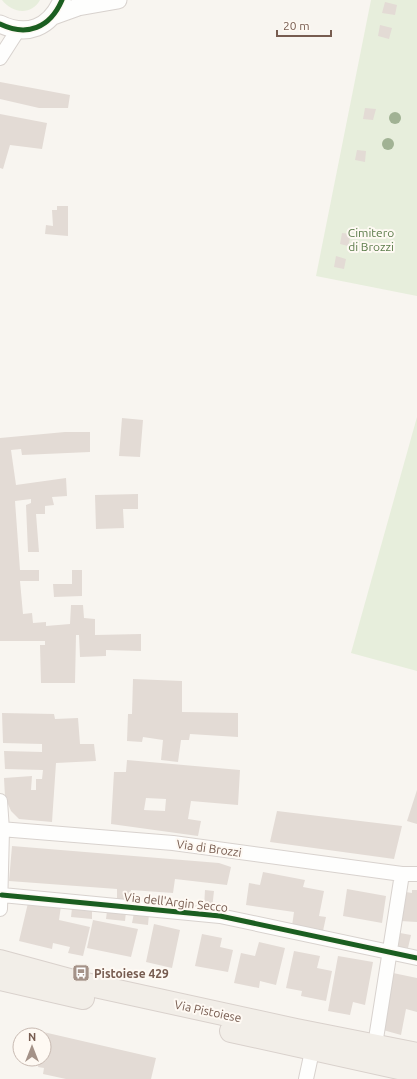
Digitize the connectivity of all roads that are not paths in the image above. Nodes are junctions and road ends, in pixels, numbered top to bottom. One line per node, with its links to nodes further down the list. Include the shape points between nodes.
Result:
1 (62, 0): 3 (street)
2 (118, 0): 3 (street, via 78,7)
3 (53, 16): 5 (street, via 34,29)
4 (0, 24): 5 (street)
5 (18, 30): 6 (street)
6 (0, 58)
7 (0, 801): 8 (street)
8 (1, 829): 9 (street, Via di Brozzi, via 173,843); 11 (street)
9 (402, 874): 10 (street, Via di Brozzi); 12 (street)
10 (417, 874)
11 (1, 902): 12 (street, Via dell'Argin Secco, via 220,916)
12 (390, 951): 13 (street, Via dell'Argin Secco); 17 (street)
13 (417, 958)
14 (0, 961): 16 (main road, Via Pistoiese)
15 (0, 979): 16 (main road, Via Pistoiese)
16 (314, 1042): 17 (main road, Via Pistoiese); 19 (main road, Via Pistoiese); 20 (street)
17 (375, 1045): 18 (main road, Via Pistoiese)
18 (417, 1054)
19 (417, 1072)
20 (306, 1079)

